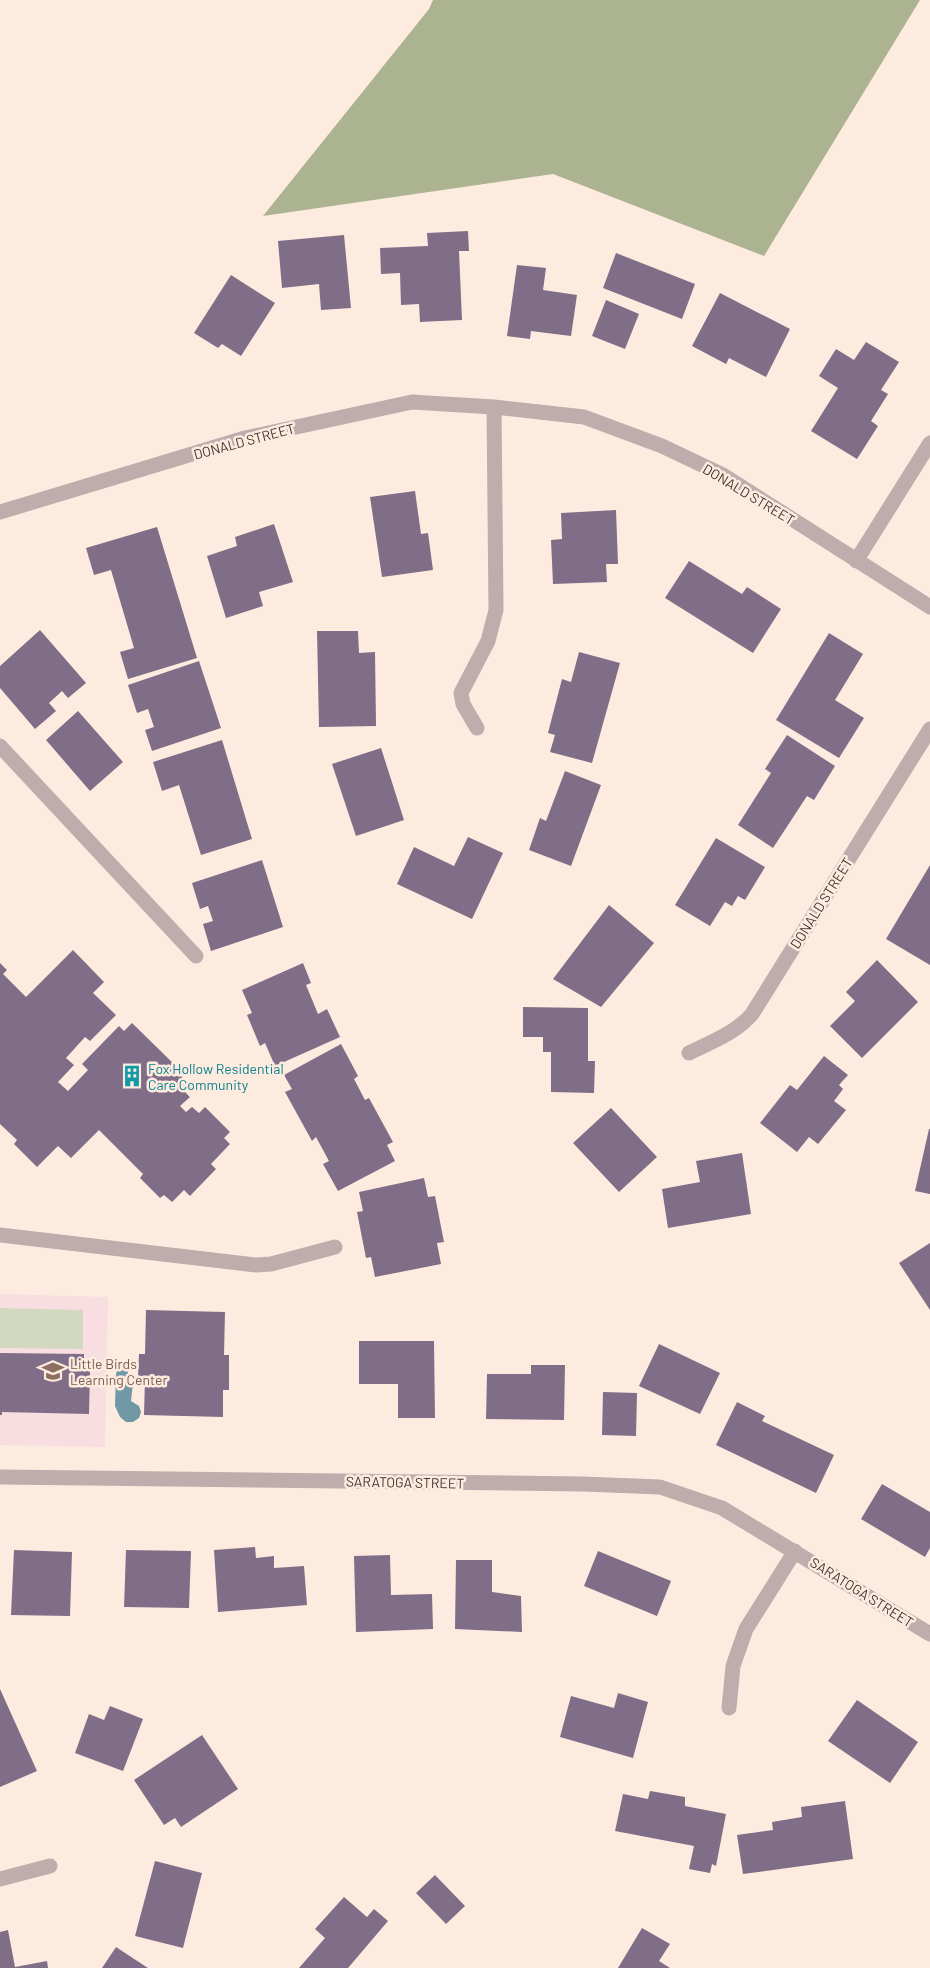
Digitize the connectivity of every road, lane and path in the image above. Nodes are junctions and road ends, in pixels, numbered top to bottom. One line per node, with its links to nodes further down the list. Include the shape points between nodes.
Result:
1 (494, 407): 3 (street, DONALD STREET, via 412,402 246,438); 4 (street, DONALD STREET, via 584,417 662,446 723,475); 6 (street, via 496,610 488,641 461,694)
2 (930, 443): 4 (street)
3 (0, 512)
4 (856, 561): 5 (street, DONALD STREET)
5 (930, 607)
6 (477, 728)
7 (930, 728): 10 (street, DONALD STREET, via 752,1014 735,1029)
8 (0, 746): 9 (street)
9 (196, 956)
10 (689, 1053)
11 (0, 1235): 12 (street, via 256,1265)
12 (335, 1247)
13 (0, 1477): 14 (street, SARATOGA STREET, via 660,1487 722,1508)
14 (795, 1551): 15 (street, SARATOGA STREET); 16 (street, SARATOGA STREET, via 746,1629 733,1666)
15 (930, 1634)
16 (729, 1708)
17 (50, 1866): 18 (street)
18 (0, 1879)

